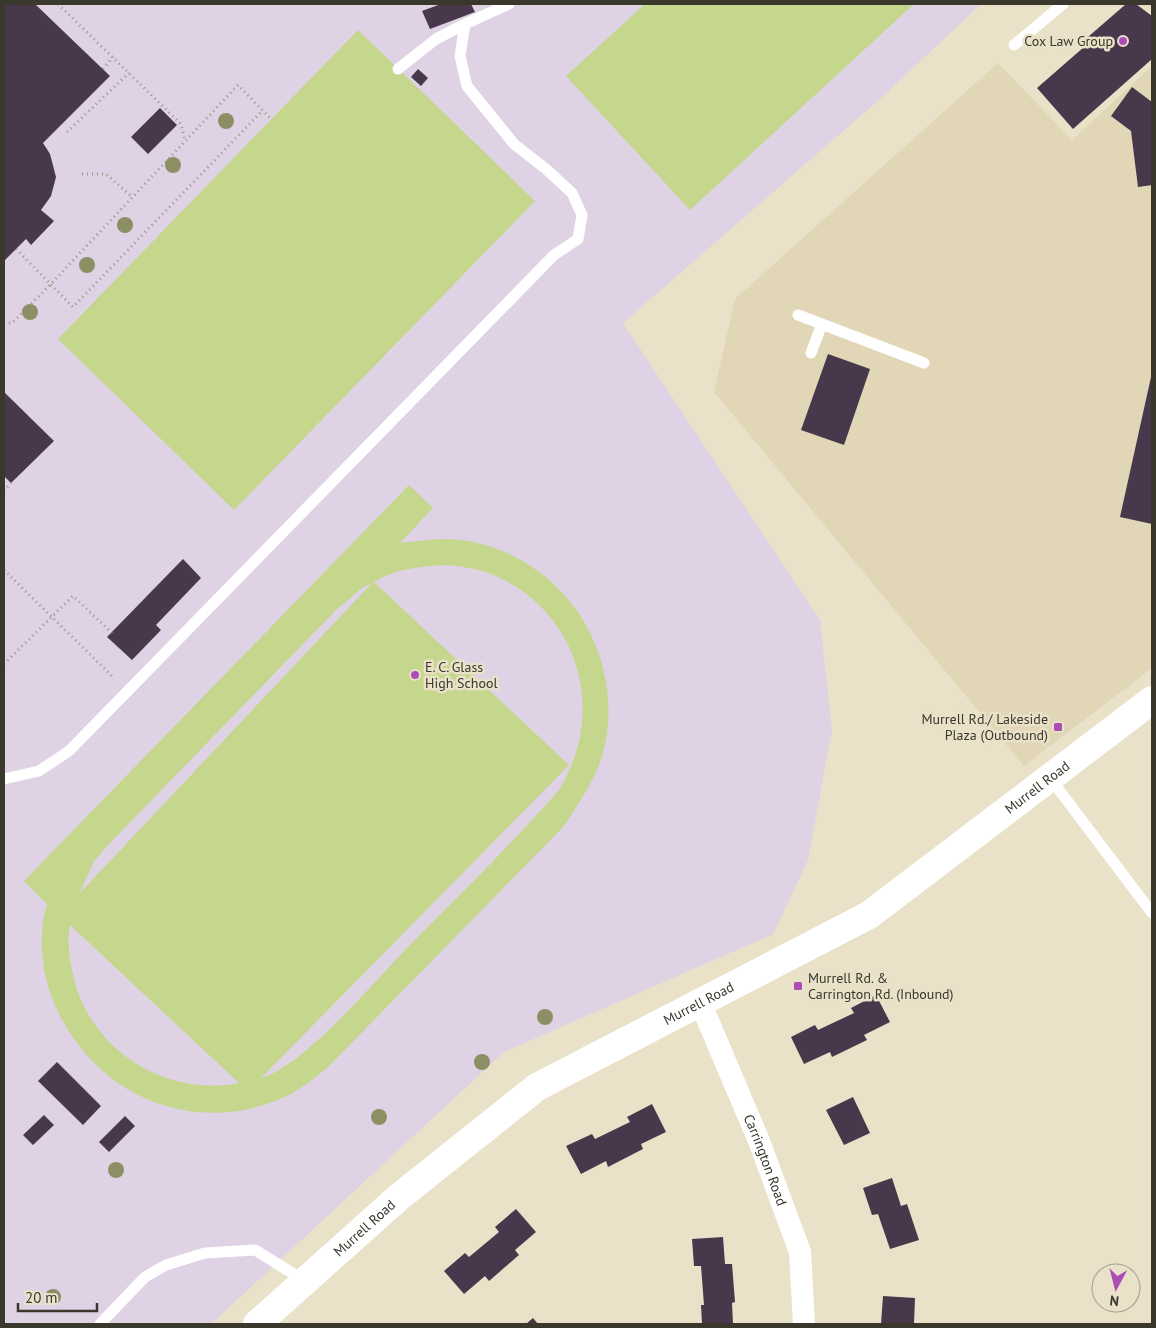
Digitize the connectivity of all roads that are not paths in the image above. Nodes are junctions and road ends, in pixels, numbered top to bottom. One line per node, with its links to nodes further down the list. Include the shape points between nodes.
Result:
1 (509, 4): 3 (lane)
2 (1063, 4): 4 (lane)
3 (465, 24): 5 (lane, via 436,40); 12 (lane, via 460,56 467,86 514,144 572,193 582,215 578,239 554,255 69,751 39,771)
4 (1014, 45)
5 (398, 69)
6 (798, 315): 7 (lane)
7 (822, 324): 8 (lane); 9 (lane)
8 (811, 353)
9 (924, 363)
10 (1152, 700): 11 (street, Murrell Road)
11 (1050, 778): 13 (lane); 14 (street, Murrell Road, via 869,915)
12 (4, 779)
13 (1152, 914)
14 (700, 1002): 15 (street, Murrell Road, via 537,1087 399,1197); 18 (street, Carrington Road, via 759,1141 800,1252)
15 (305, 1281): 16 (lane, via 255,1250 205,1253 166,1265 145,1277); 17 (street, Murrell Road)
16 (100, 1324)
17 (257, 1324)
18 (804, 1324)

